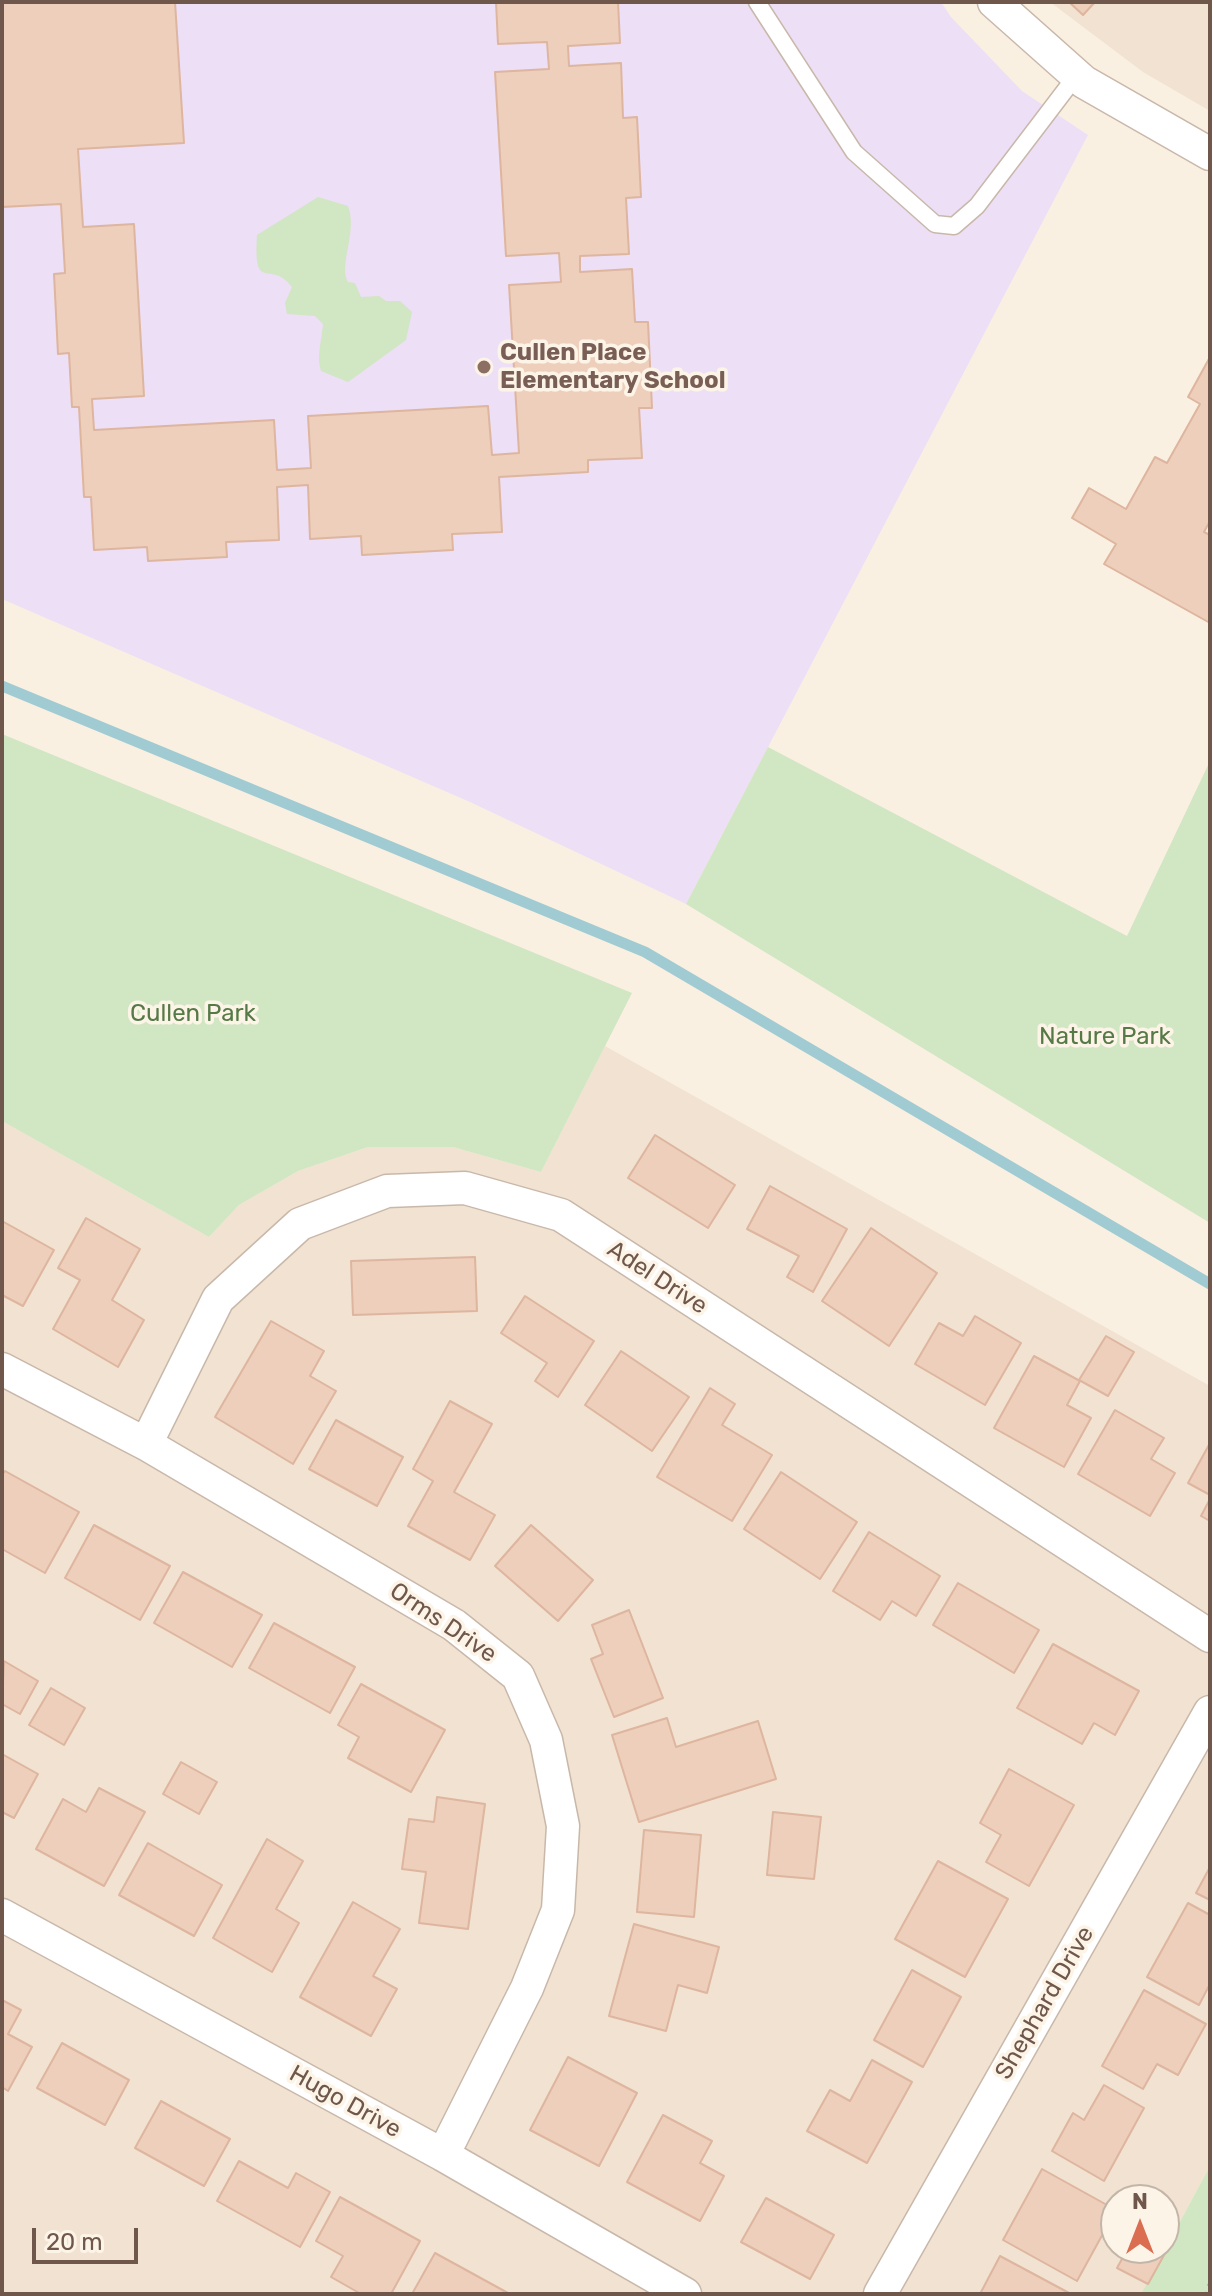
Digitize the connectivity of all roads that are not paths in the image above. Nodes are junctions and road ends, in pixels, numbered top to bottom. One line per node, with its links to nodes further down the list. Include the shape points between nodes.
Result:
1 (757, 2): 3 (lane, via 854,152 935,224 954,226 977,206)
2 (994, 2): 3 (street)
3 (1076, 76): 4 (street)
4 (1210, 154)
5 (2, 1369): 6 (street, Orms Drive)
6 (146, 1444): 7 (street, Adel Drive, via 218,1299 300,1224 387,1191 465,1188 561,1215); 10 (street, Orms Drive, via 454,1625 518,1676 546,1740 563,1826 558,1910 527,1988)
7 (1210, 1636)
8 (1210, 1712): 12 (street, Shephard Drive)
9 (2, 1915): 10 (street, Hugo Drive)
10 (443, 2155): 11 (street, Hugo Drive)
11 (685, 2294)
12 (880, 2294)

